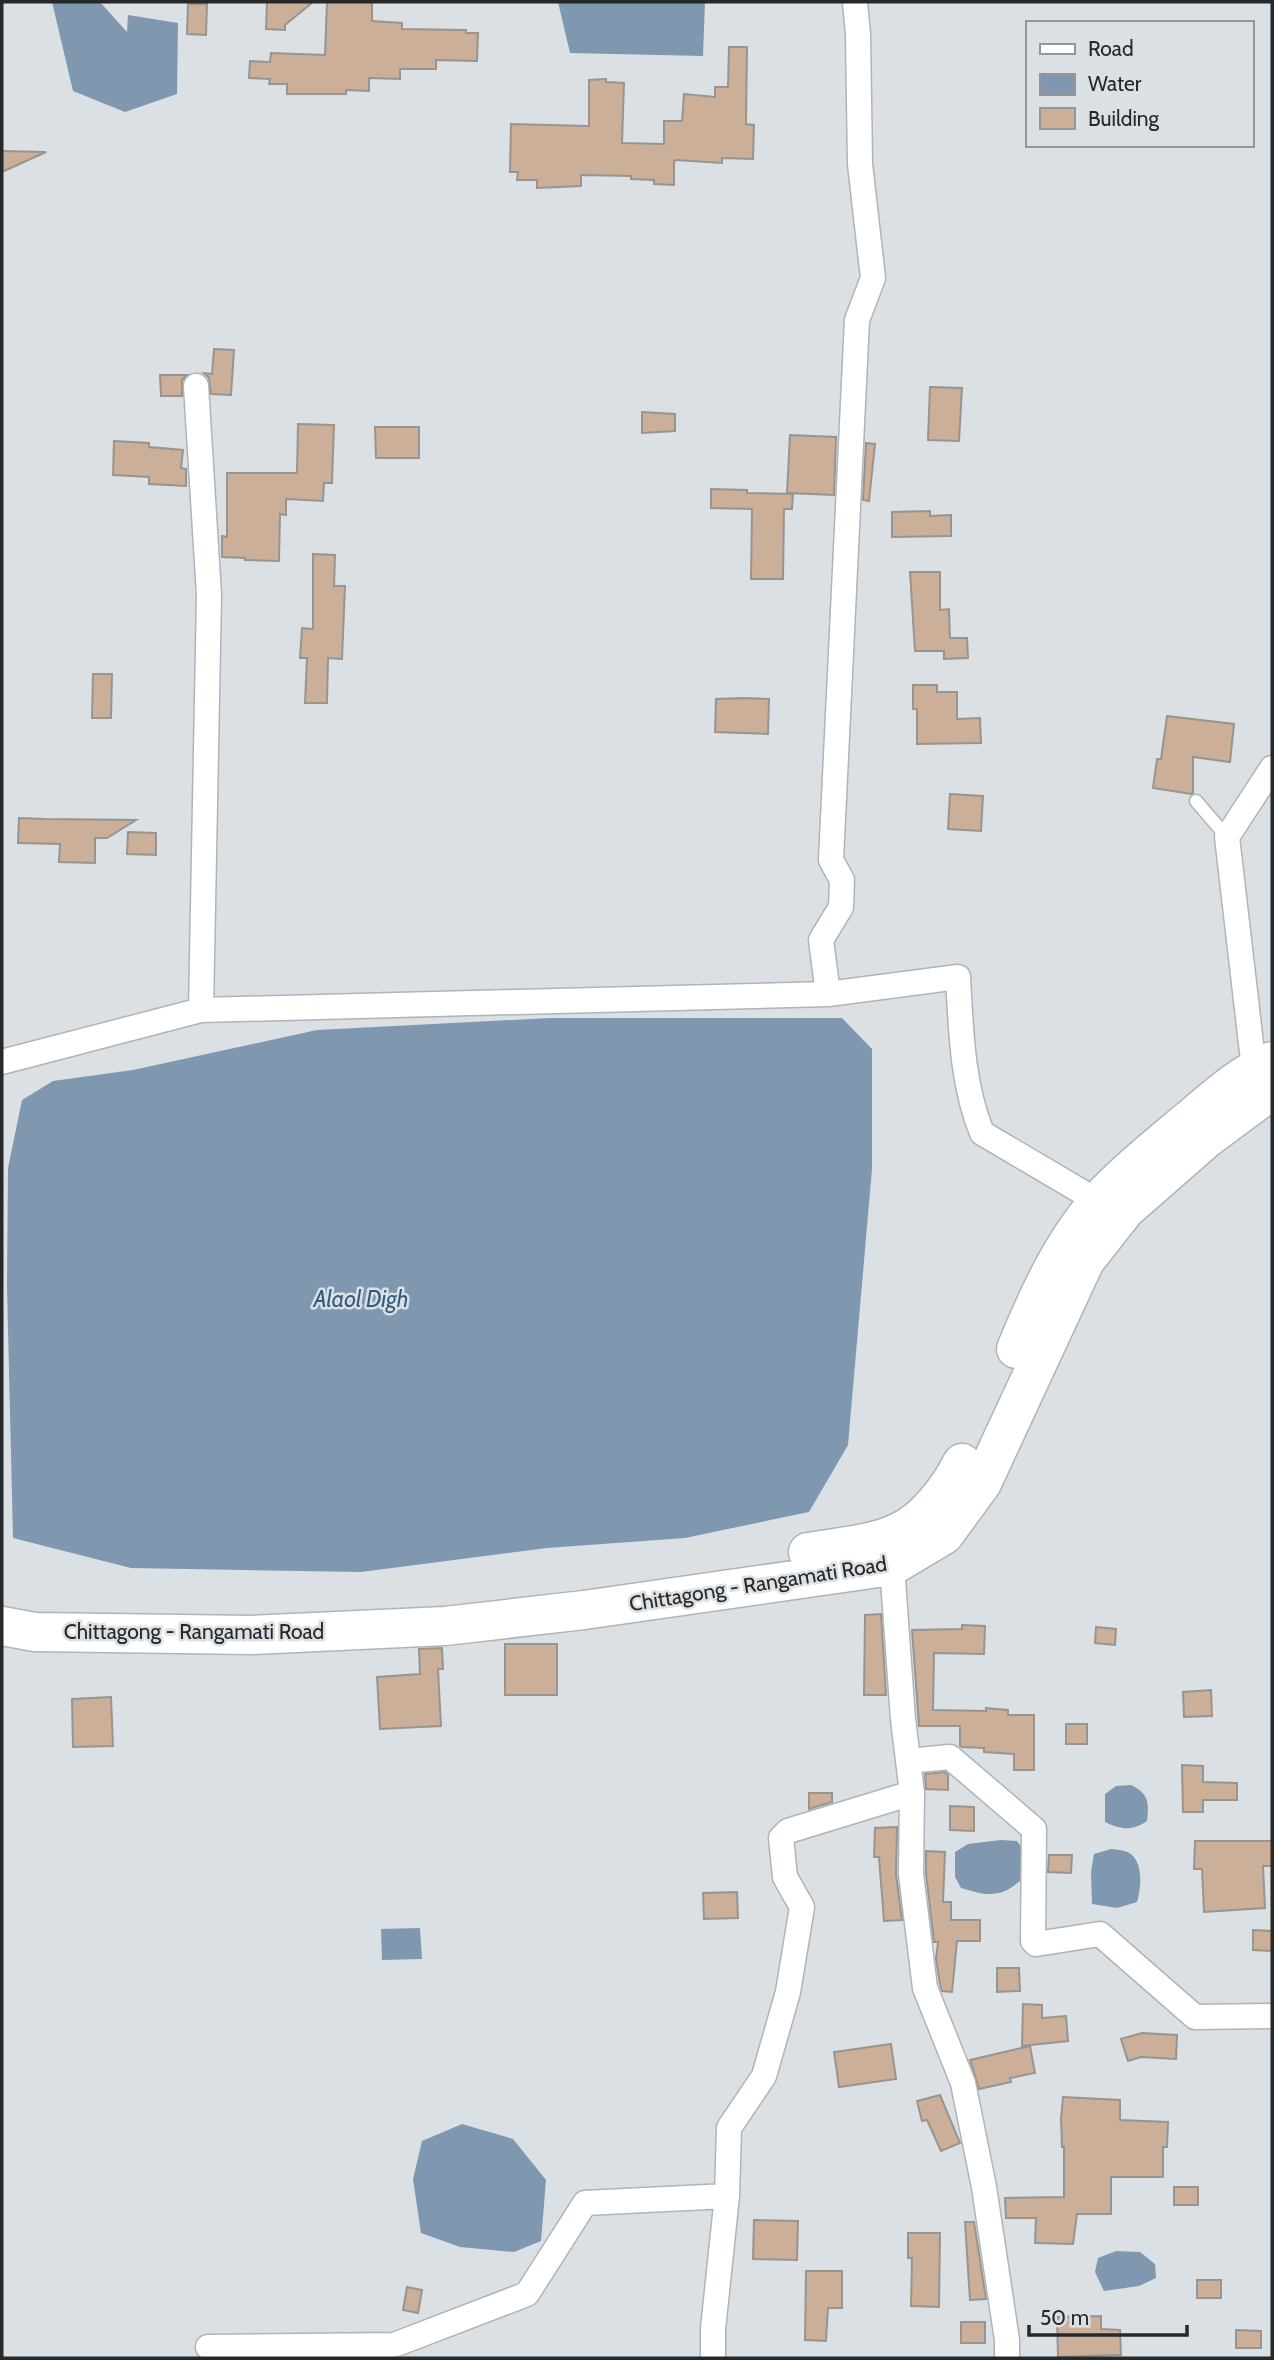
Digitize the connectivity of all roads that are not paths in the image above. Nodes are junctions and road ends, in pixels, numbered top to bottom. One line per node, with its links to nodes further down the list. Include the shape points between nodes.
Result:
1 (855, 2): 6 (street, via 860,164 873,278 857,320 831,860 842,880 841,907 821,940)
2 (196, 386): 7 (street, via 209,595)
3 (1272, 768): 5 (street)
4 (1196, 801): 5 (lane)
5 (1227, 837): 9 (street)
6 (828, 995): 7 (street); 10 (street, via 958,977 962,1044 982,1133)
7 (201, 1010): 8 (street)
8 (2, 1062)
9 (1266, 1073): 10 (highway, Chittagong - Rangamati Road, via 1223,1091); 11 (highway, Chittagong - Rangamati Road, via 1206,1139 1125,1210 1085,1261 982,1483 944,1535)
10 (1099, 1202): 12 (highway, Chittagong - Rangamati Road, via 1040,1291 953,1481 933,1505 899,1532 752,1562 477,1600 300,1614 82,1610)
11 (892, 1566): 13 (highway, Chittagong - Rangamati Road, via 445,1626 251,1635 34,1632); 14 (street)
12 (2, 1601)
13 (2, 1626)
14 (908, 1761): 15 (street); 16 (street, via 950,1757 1034,1829 1036,1944 1100,1934 1195,2017)
15 (912, 1793): 17 (street, via 781,1838 785,1877 802,1907 788,1992 764,2076 729,2128); 20 (street, via 911,1874 925,1988 963,2083 984,2187)
16 (1272, 2016)
17 (727, 2196): 18 (street, via 585,2203 527,2294 394,2345); 19 (street)
18 (208, 2347)
19 (713, 2358)
20 (1007, 2358)

